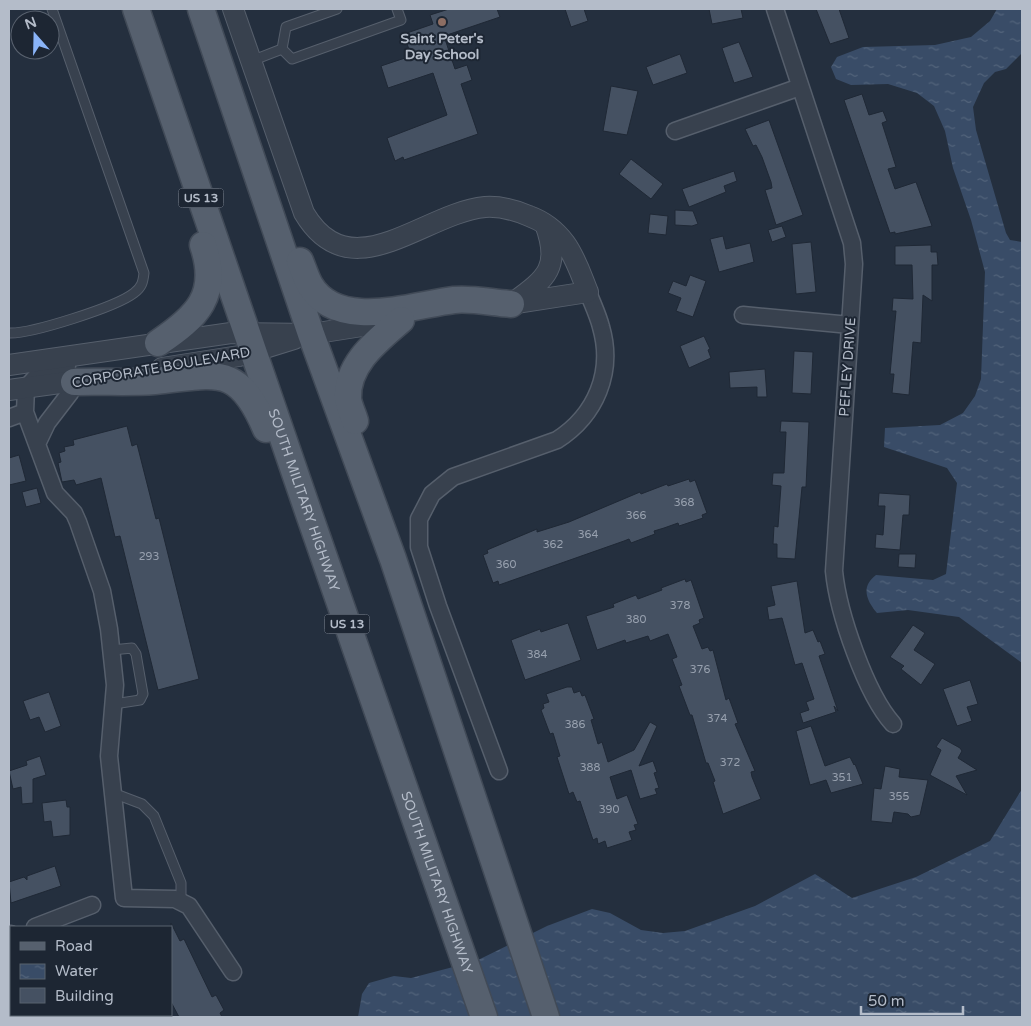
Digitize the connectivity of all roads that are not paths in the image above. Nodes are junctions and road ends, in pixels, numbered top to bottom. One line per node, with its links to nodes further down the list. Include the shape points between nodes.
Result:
1 (52, 9): 20 (lane, via 144,273 143,284 134,294 103,308 49,326)
2 (136, 9): 10 (main road, SOUTH MILITARY HIGHWAY / US 13)
3 (201, 9): 13 (main road)
4 (232, 9): 9 (street)
5 (337, 9): 8 (lane, via 286,27)
6 (397, 9): 8 (lane, via 401,20 292,59)
7 (775, 9): 11 (street, PEFLEY DRIVE)
8 (282, 49): 9 (lane)
9 (251, 61): 14 (street, via 304,213 319,233 331,241 358,248 375,246 485,207 522,212)
10 (154, 64): 22 (main road, via 175,164 208,259 210,274 195,315); 23 (main road, SOUTH MILITARY HIGHWAY / US 13)
11 (800, 87): 12 (street); 19 (street, PEFLEY DRIVE, via 852,243 854,264)
12 (675, 131)
13 (254, 165): 16 (main road, via 310,286 331,304 365,313 456,300); 21 (main road)
14 (545, 224): 15 (street, via 565,242); 16 (street, via 553,252 552,264 540,283)
15 (588, 292): 16 (street, CORPORATE BOULEVARD); 36 (street, via 602,328 606,350 602,386 584,417 557,440 453,478 432,494 419,519 419,547)
16 (511, 304): 18 (street, CORPORATE BOULEVARD)
17 (742, 315): 19 (street)
18 (401, 320): 21 (street, CORPORATE BOULEVARD); 32 (main road, via 367,351 348,390 348,401 376,480)
19 (850, 325): 35 (street, PEFLEY DRIVE, via 834,571 836,592 875,699)
20 (9, 333)
21 (310, 334): 23 (street, CORPORATE BOULEVARD); 32 (main road)
22 (158, 342): 23 (street, CORPORATE BOULEVARD, via 231,333); 24 (street, CORPORATE BOULEVARD)
23 (250, 342): 26 (street, CORPORATE BOULEVARD, via 239,356); 31 (main road, SOUTH MILITARY HIGHWAY / US 13)
24 (115, 350): 25 (street, CORPORATE BOULEVARD); 27 (street, via 69,366 46,369)
25 (9, 365)
26 (74, 382): 27 (street, CORPORATE BOULEVARD); 30 (street); 31 (main road, via 154,381 203,374 228,379 245,391 256,406)
27 (18, 389): 28 (street)
28 (24, 412): 29 (street); 30 (street)
29 (9, 418)
30 (37, 444): 33 (street, via 55,493 78,522 102,591)
31 (309, 514): 42 (main road, SOUTH MILITARY HIGHWAY / US 13)
32 (393, 559): 43 (main road)
33 (112, 650): 34 (street, via 116,685); 34 (lane, via 132,648 143,694 140,700)
34 (114, 704): 37 (street, via 109,742)
35 (894, 724)
36 (499, 771)
37 (113, 793): 38 (lane, via 142,804 154,816 181,883); 38 (street, via 124,898)
38 (181, 900): 41 (street, via 195,913)
39 (92, 905): 40 (street)
40 (45, 926)
41 (232, 972)
42 (484, 1017)
43 (546, 1017)

